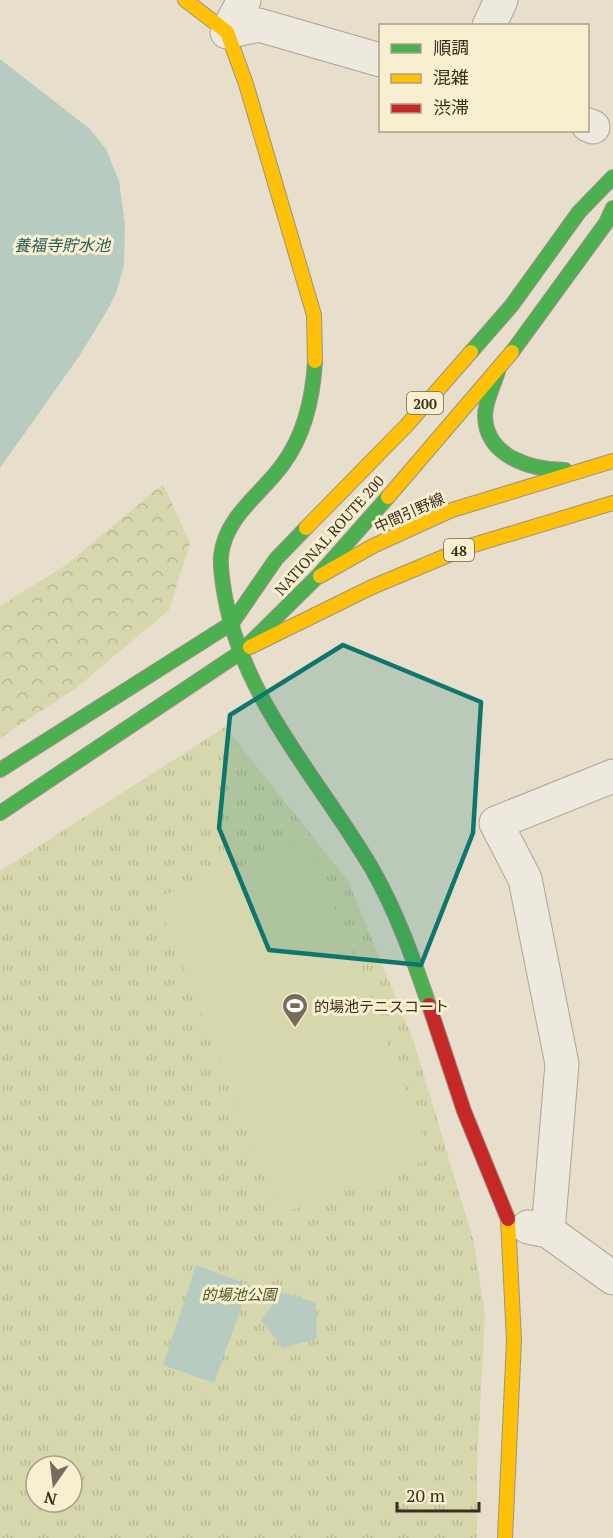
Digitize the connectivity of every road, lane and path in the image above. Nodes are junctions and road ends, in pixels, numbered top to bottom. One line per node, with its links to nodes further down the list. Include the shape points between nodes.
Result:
1 (185, 0): 5 (main road)
2 (244, 0): 5 (street)
3 (501, 0): 4 (street)
4 (490, 24)
5 (227, 32): 6 (street, via 259,25); 14 (main road, via 314,315 317,353 302,430 284,463 229,525 220,548)
6 (379, 59)
7 (613, 177): 14 (main road, NATIONAL ROUTE 200 / 200, via 579,212 512,305 407,425 276,559)
8 (613, 208): 9 (main road, NATIONAL ROUTE 200 / 200)
9 (498, 371): 11 (main road, via 485,416 492,439 523,465 542,471); 13 (main road, NATIONAL ROUTE 200 / 200)
10 (613, 461): 11 (main road, 中間引野線)
11 (581, 470): 13 (main road, 中間引野線, via 452,510)
12 (613, 502): 15 (main road, 48, via 470,546 372,587)
13 (317, 577): 14 (main road, 中間引野線); 15 (main road, NATIONAL ROUTE 200 / 200)
14 (232, 623): 15 (main road); 16 (main road, NATIONAL ROUTE 200 / 200)
15 (240, 652): 18 (main road, NATIONAL ROUTE 200 / 200); 19 (main road, via 258,692 375,874 414,963 465,1113)
16 (0, 770)
17 (613, 776): 20 (street, via 496,823 525,879 562,1064)
18 (0, 813)
19 (509, 1222): 20 (street); 22 (main road, via 515,1342)
20 (548, 1231): 21 (street)
21 (613, 1278)
22 (505, 1538)

